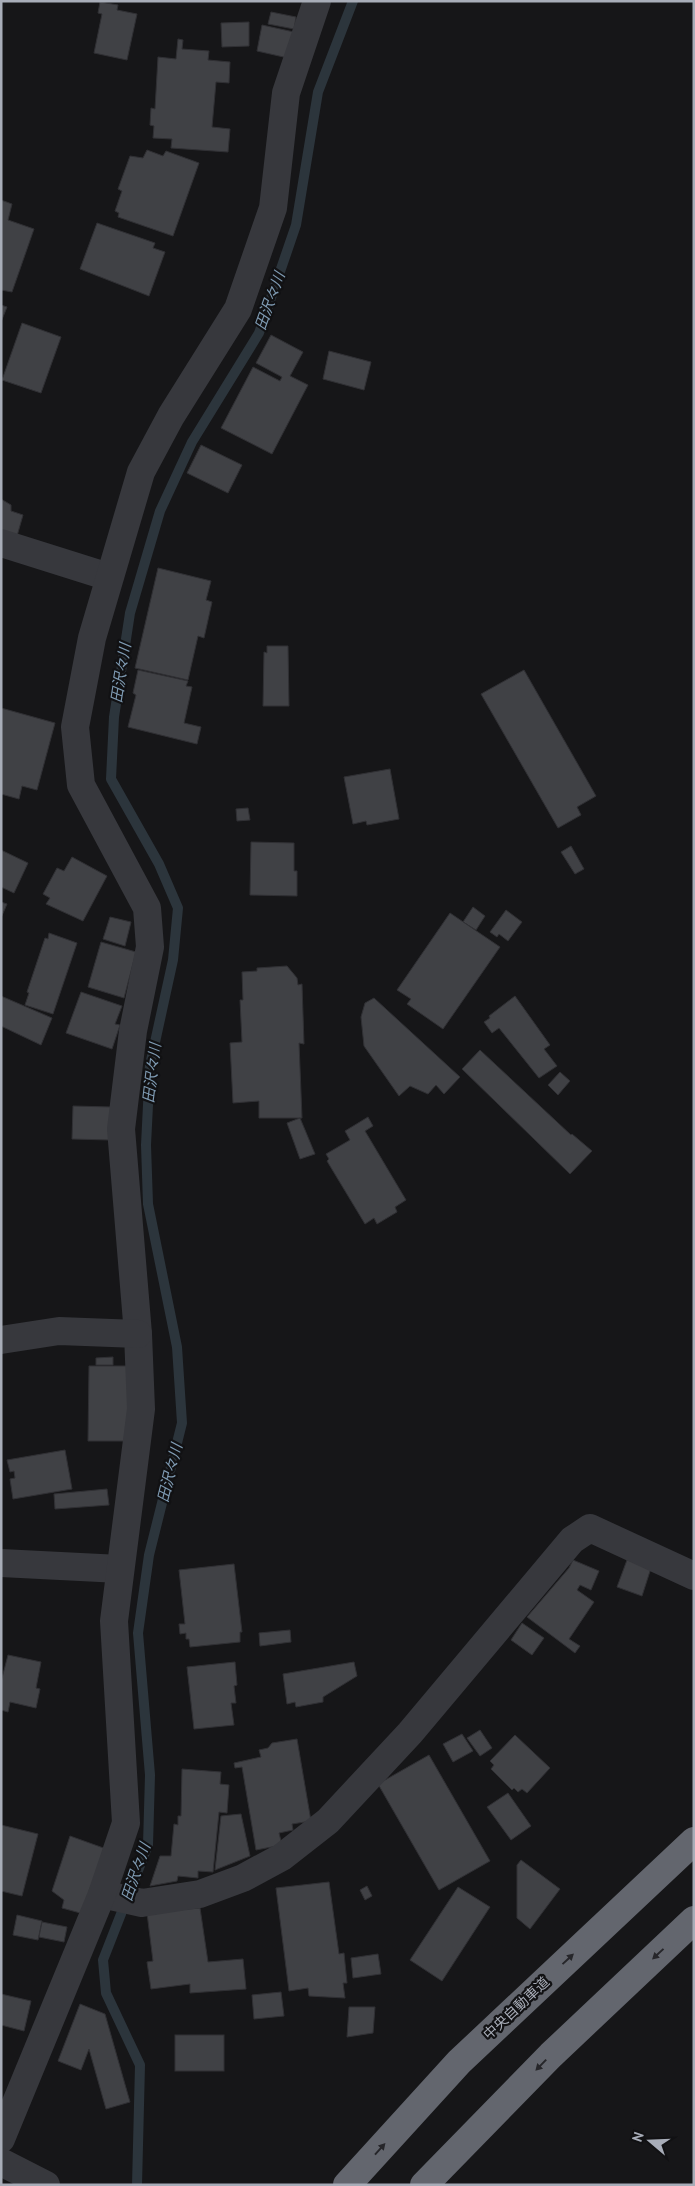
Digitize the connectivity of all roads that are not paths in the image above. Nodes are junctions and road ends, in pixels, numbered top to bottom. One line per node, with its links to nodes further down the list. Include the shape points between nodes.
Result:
1 (317, 1): 3 (street, via 286,92 273,208 238,309 171,416 141,472)
2 (1, 543): 3 (street)
3 (108, 577): 4 (street, via 92,638 75,727 81,785 147,908 150,947 133,1032 121,1129)
4 (138, 1334): 5 (street, via 59,1331); 7 (street, via 141,1408)
5 (1, 1340)
6 (1, 1563): 7 (street)
7 (120, 1569): 10 (street, via 114,1621 126,1823)
8 (694, 1576): 10 (street, via 590,1528 572,1540 449,1688 328,1821 282,1857 243,1878 200,1894 142,1903)
9 (694, 1841): 15 (highway, 中央自動車道, one-way to 9, via 459,2062)
10 (109, 1896): 12 (street)
11 (694, 1920): 16 (highway, one-way to 16, via 551,2055)
12 (1, 2139)
13 (1, 2162): 14 (street)
14 (46, 2185)
15 (347, 2185)
16 (424, 2185)

